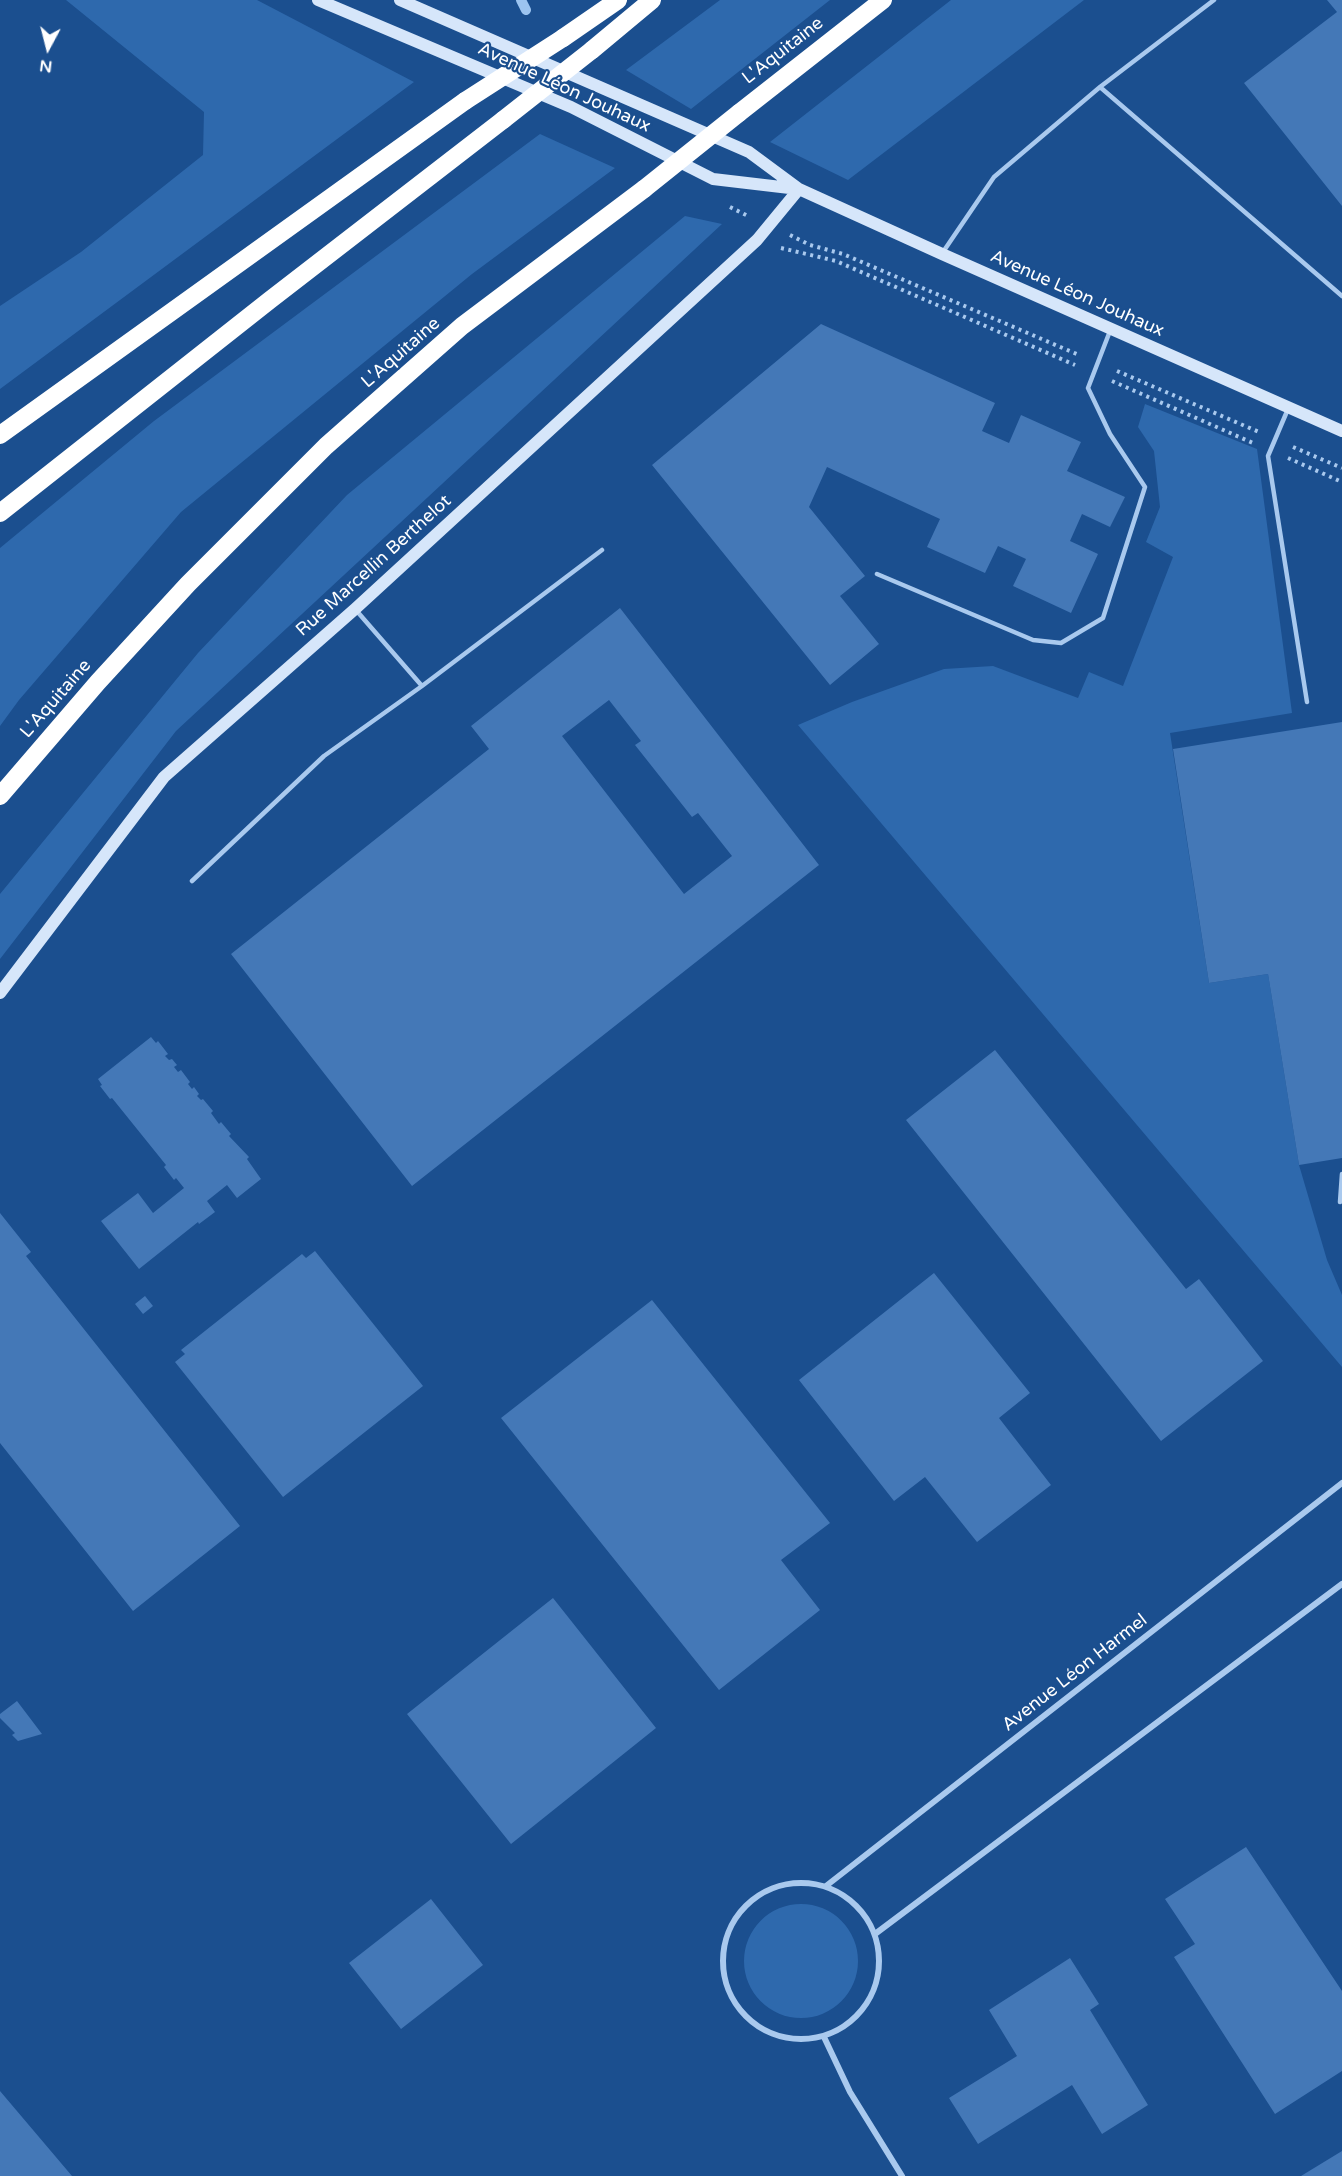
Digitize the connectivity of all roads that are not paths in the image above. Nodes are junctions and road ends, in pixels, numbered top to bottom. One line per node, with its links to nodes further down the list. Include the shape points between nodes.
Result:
1 (318, 0): 8 (street, Avenue Léon Jouhaux, via 572,107 713,179)
2 (400, 0): 8 (street, Avenue Léon Jouhaux, via 749,152)
3 (618, 0): 14 (highway, bridge, via 465,101)
4 (652, 0): 15 (highway, bridge)
5 (883, 0): 21 (highway, L'Aquitaine, bridge, via 644,189 462,326 326,446 188,584)
6 (1214, 0): 7 (lane)
7 (1100, 87): 9 (lane, via 994,177); 10 (lane)
8 (799, 189): 9 (street, Avenue Léon Jouhaux); 18 (street, Rue Marcellin Berthelot, via 757,240)
9 (942, 254): 11 (street, Avenue Léon Jouhaux)
10 (1342, 296)
11 (1112, 329): 12 (street, Avenue Léon Jouhaux); 17 (lane, via 1088,388 1110,434 1145,487 1103,618 1061,642 1034,640)
12 (1289, 407): 13 (street, Avenue Léon Jouhaux); 20 (lane, via 1268,456)
13 (1342, 430)
14 (0, 435)
15 (0, 513)
16 (602, 550): 19 (lane)
17 (877, 574)
18 (355, 609): 19 (lane); 23 (street, Rue Marcellin Berthelot, via 164,777)
19 (422, 686): 22 (lane, via 324,756)
20 (1307, 702)
21 (0, 796)
22 (192, 881)
23 (0, 993)
24 (1342, 1174): 25 (lane)
25 (1340, 1202)
26 (1342, 1483): 28 (street, Avenue Léon Harmel)
27 (1342, 1584): 29 (street)
28 (826, 1886): 29 (street, via 847,1897 864,1914); 30 (street, via 799,1882 773,1887 750,1901 732,1922 723,1947 722,1974 731,1999 748,2020 771,2034 797,2040)
29 (875, 1934): 30 (street, via 880,1959 876,1984 865,2007 847,2025)
30 (824, 2037): 31 (street, via 850,2092)
31 (902, 2176)

